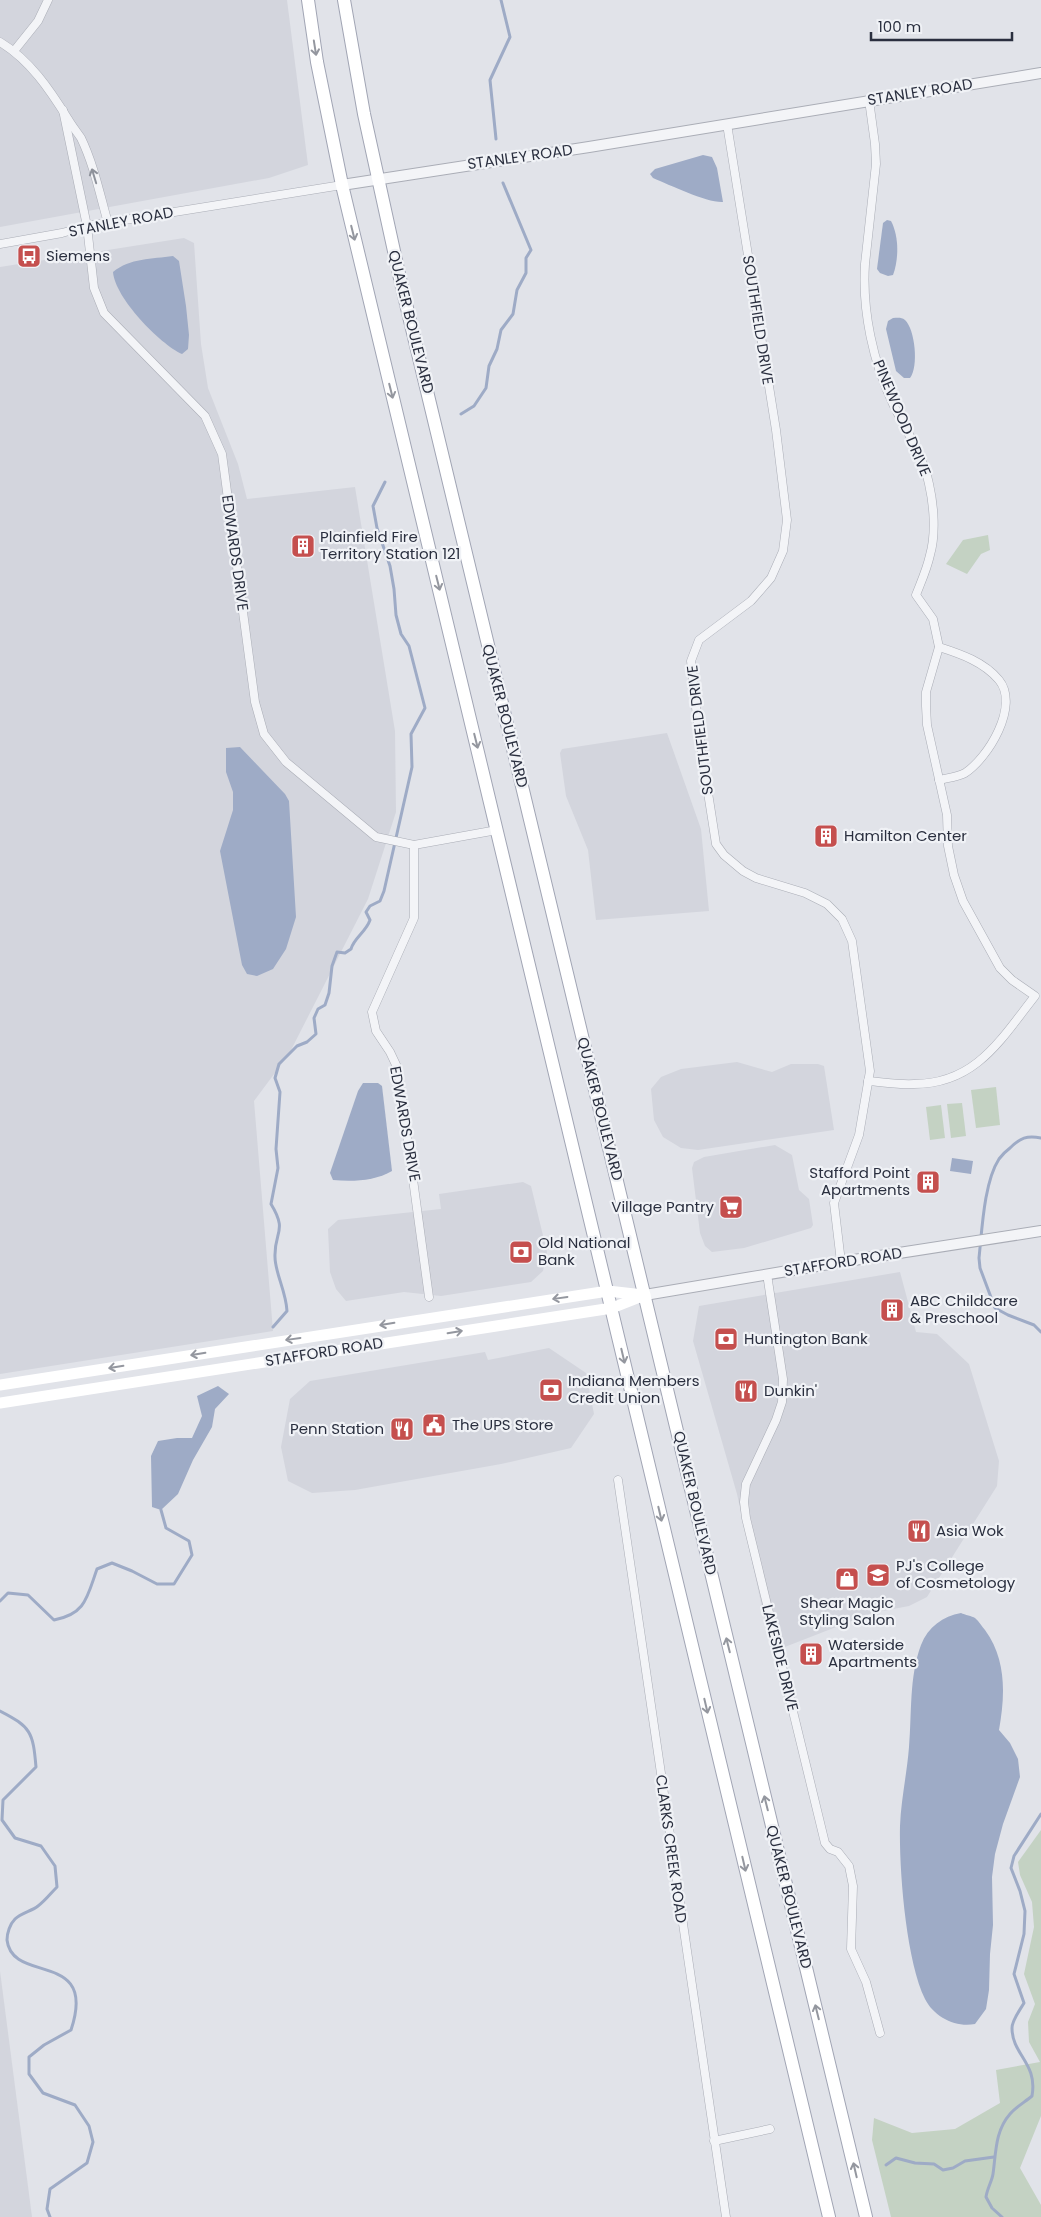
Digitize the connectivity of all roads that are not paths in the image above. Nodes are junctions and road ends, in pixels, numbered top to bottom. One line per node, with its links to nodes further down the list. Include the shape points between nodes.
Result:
1 (48, 0): 5 (street, via 38,21)
2 (308, 0): 11 (main road, one-way to 11)
3 (344, 0): 10 (main road, QUAKER BOULEVARD)
4 (0, 42): 5 (street)
5 (14, 50): 8 (street)
6 (1041, 73): 7 (street, STANLEY ROAD)
7 (869, 100): 9 (street, STANLEY ROAD); 15 (street, PINEWOOD DRIVE, via 876,164 864,280 867,312 879,369 920,456 930,486 933,512 931,555 916,595 933,619)
8 (62, 110): 12 (street, one-way to 8, via 85,148); 13 (street, EDWARDS DRIVE)
9 (726, 124): 10 (street, STANLEY ROAD); 19 (street, SOUTHFIELD DRIVE, via 776,430 787,520 783,551 769,581 751,601 699,640 693,654 698,731 716,844 724,855 756,878 819,898 836,911 847,929 855,956 869,1058)
10 (378, 179): 11 (street, STANLEY ROAD); 24 (main road, QUAKER BOULEVARD)
11 (342, 185): 12 (street, STANLEY ROAD); 17 (main road, one-way to 17)
12 (108, 223): 13 (street, STANLEY ROAD)
13 (87, 226): 14 (street, STANLEY ROAD, via 62,234); 18 (street, EDWARDS DRIVE, via 94,288 104,313 205,416 222,454 255,702 264,734 286,762 376,837)
14 (0, 244)
15 (940, 647): 16 (street, via 926,692 927,725); 16 (street, via 983,665 1000,681 1006,712 981,759 964,774)
16 (939, 780): 19 (street, via 947,815 948,846 963,901 1000,968 1034,996 989,1054 952,1078 913,1084)
17 (497, 830): 18 (street, EDWARDS DRIVE); 23 (main road)
18 (411, 845): 25 (street, EDWARDS DRIVE, via 414,918 372,1012 376,1031 398,1069)
19 (868, 1081): 21 (street, SOUTHFIELD DRIVE, via 859,1135 834,1203)
20 (1041, 1232): 21 (street, STAFFORD ROAD)
21 (841, 1262): 22 (street, STAFFORD ROAD)
22 (767, 1274): 24 (street, STAFFORD ROAD); 30 (street, LAKESIDE DRIVE, via 783,1379 782,1402 746,1484 746,1518 825,1843 849,1866 853,1886 851,1949 866,1982)
23 (608, 1291): 24 (main road, STAFFORD ROAD); 26 (main road); 27 (main road, STAFFORD ROAD, one-way to 27)
24 (645, 1295): 26 (main road, STAFFORD ROAD); 35 (main road, QUAKER BOULEVARD, one-way to 24)
25 (429, 1297)
26 (612, 1308): 28 (main road, STAFFORD ROAD, one-way to 26); 34 (main road, one-way to 34)
27 (0, 1385)
28 (0, 1403)
29 (618, 1480): 32 (street, CLARKS CREEK ROAD)
30 (880, 2033)
31 (770, 2129): 32 (street)
32 (714, 2141): 33 (street, CLARKS CREEK ROAD)
33 (726, 2217)
34 (829, 2217)
35 (866, 2217)

